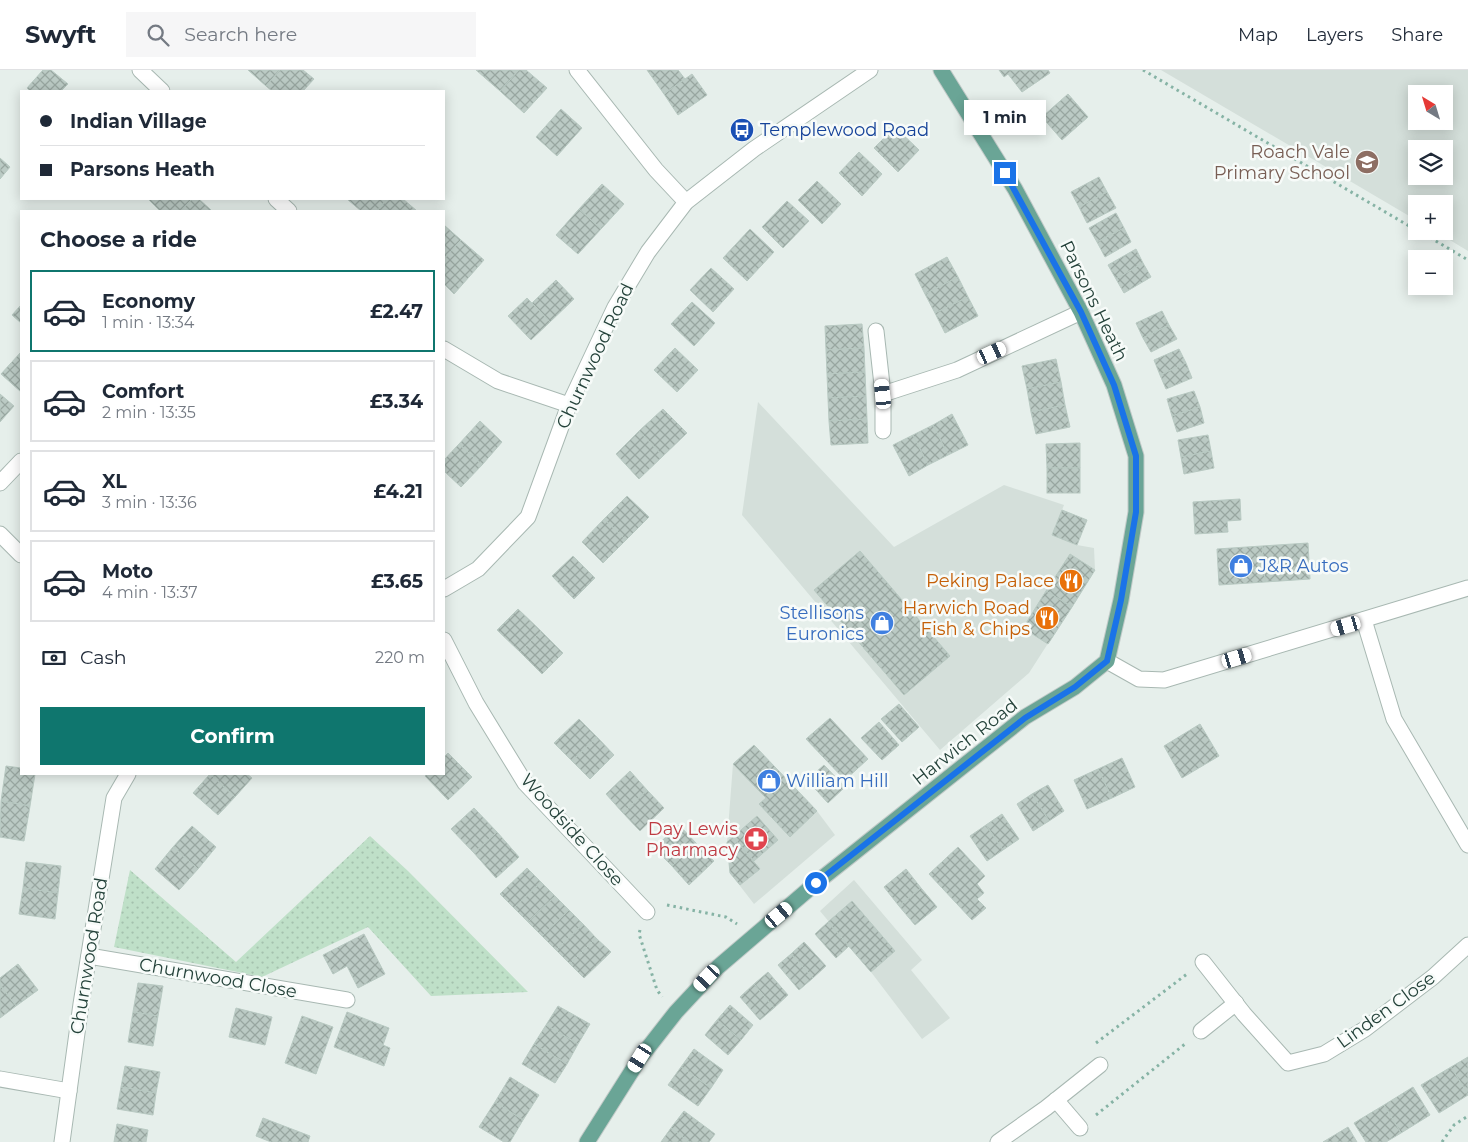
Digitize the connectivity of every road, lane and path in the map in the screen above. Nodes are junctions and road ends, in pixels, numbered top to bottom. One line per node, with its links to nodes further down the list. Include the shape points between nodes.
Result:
1 (140, 70): 6 (street)
2 (577, 70): 8 (street, via 656,170)
3 (870, 70): 8 (street, Churnwood Road, via 754,149)
4 (941, 70): 13 (main road, Parsons Heath, via 1015,188)
5 (1143, 70): 10 (path)
6 (161, 90)
7 (277, 200): 9 (street)
8 (686, 202): 17 (street, Churnwood Road, via 648,252 615,307)
9 (288, 210)
10 (1408, 226)
11 (1433, 240): 12 (path)
12 (1468, 260)
13 (1081, 312): 16 (street, via 957,370); 27 (main road, Parsons Heath, via 1114,385 1136,456 1136,512)
14 (876, 331): 16 (street)
15 (445, 350): 17 (street, via 498,381)
16 (883, 394): 18 (street)
17 (569, 405): 23 (street, Churnwood Road, via 528,517 478,569)
18 (883, 431)
19 (20, 462): 20 (street)
20 (0, 483)
21 (0, 534): 22 (street)
22 (20, 554)
23 (445, 588)
24 (1468, 588): 25 (street)
25 (1364, 620): 27 (street, via 1164,680 1139,679); 29 (street, via 1394,719)
26 (445, 642): 30 (street, Woodside Close, via 476,703 525,783)
27 (1107, 661): 31 (main road, Harwich Road, via 1075,687 1025,718)
28 (127, 775): 33 (street, Churnwood Road, via 114,798)
29 (1468, 845)
30 (647, 912): 31 (path, via 663,905 726,917); 37 (path, via 639,934 657,990)
31 (754, 936): 37 (main road, Harwich Road, via 718,967)
32 (1468, 945): 36 (street, Linden Close, via 1365,1029 1324,1054 1288,1063)
33 (89, 956): 35 (street, Churnwood Close); 41 (street, Churnwood Road)
34 (1203, 962): 36 (street, Linden Close); 39 (path, via 1088,1050)
35 (347, 1000)
36 (1236, 1002): 38 (street)
37 (676, 1012): 46 (main road, Harwich Road, via 640,1058)
38 (1201, 1031): 44 (path)
39 (1100, 1065): 42 (street)
40 (0, 1079): 41 (street)
41 (69, 1091): 45 (street, Churnwood Road)
42 (1056, 1100): 44 (street); 47 (street)
43 (1468, 1116): 48 (path, via 1454,1126)
44 (1080, 1128)
45 (62, 1142)
46 (587, 1142)
47 (998, 1142)
48 (1442, 1142)

